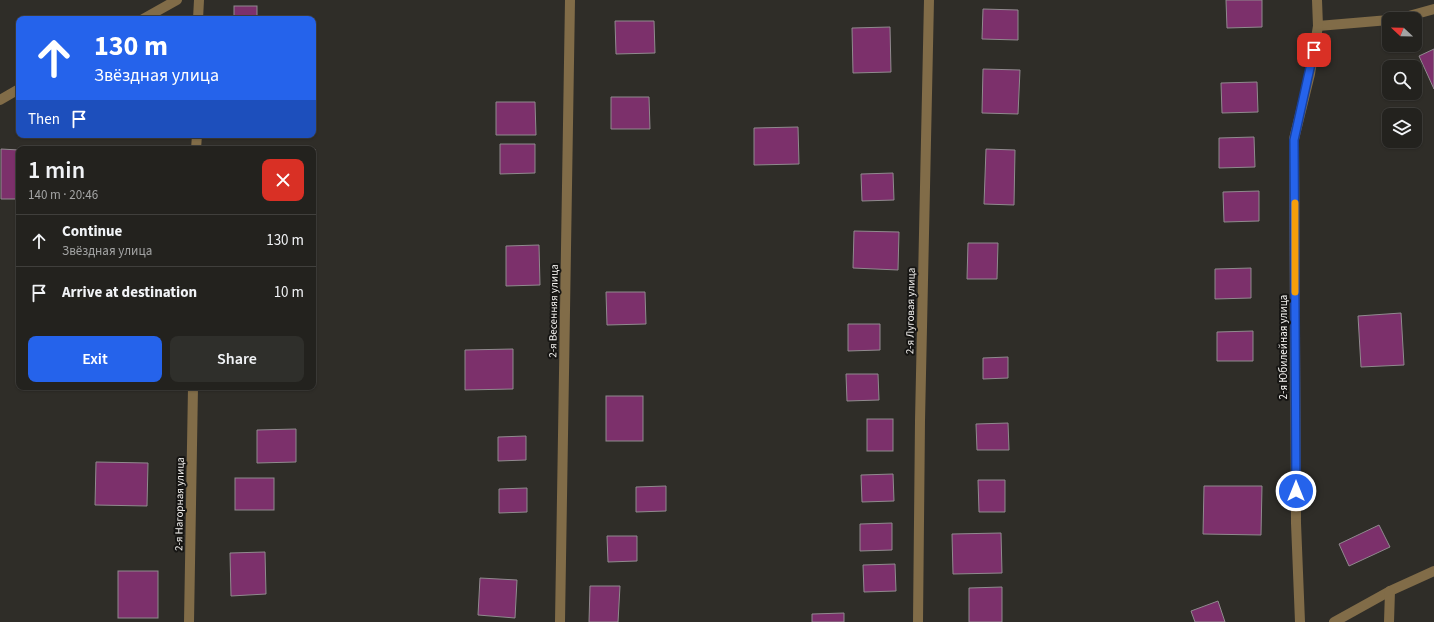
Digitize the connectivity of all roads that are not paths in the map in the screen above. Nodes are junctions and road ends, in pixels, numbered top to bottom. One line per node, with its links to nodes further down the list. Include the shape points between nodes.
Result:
1 (177, 0): 8 (street)
2 (199, 0): 9 (street)
3 (570, 0): 18 (street, 2-я Весенняя улица)
4 (929, 0): 19 (street, 2-я Луговая улица)
5 (1317, 0): 11 (street, 2-я Юбилейная улица)
6 (1434, 9): 7 (street)
7 (1422, 12)
8 (149, 16)
9 (198, 16)
10 (1382, 21): 11 (street)
11 (1318, 26): 20 (street, 2-я Юбилейная улица, via 1310,74 1294,140 1296,515)
12 (16, 92): 13 (street)
13 (0, 100)
14 (192, 390): 17 (street, 2-я Нагорная улица)
15 (1434, 571): 16 (street)
16 (1390, 592): 21 (street); 22 (street)
17 (189, 622)
18 (560, 622)
19 (918, 622)
20 (1300, 622)
21 (1334, 622)
22 (1389, 622)

